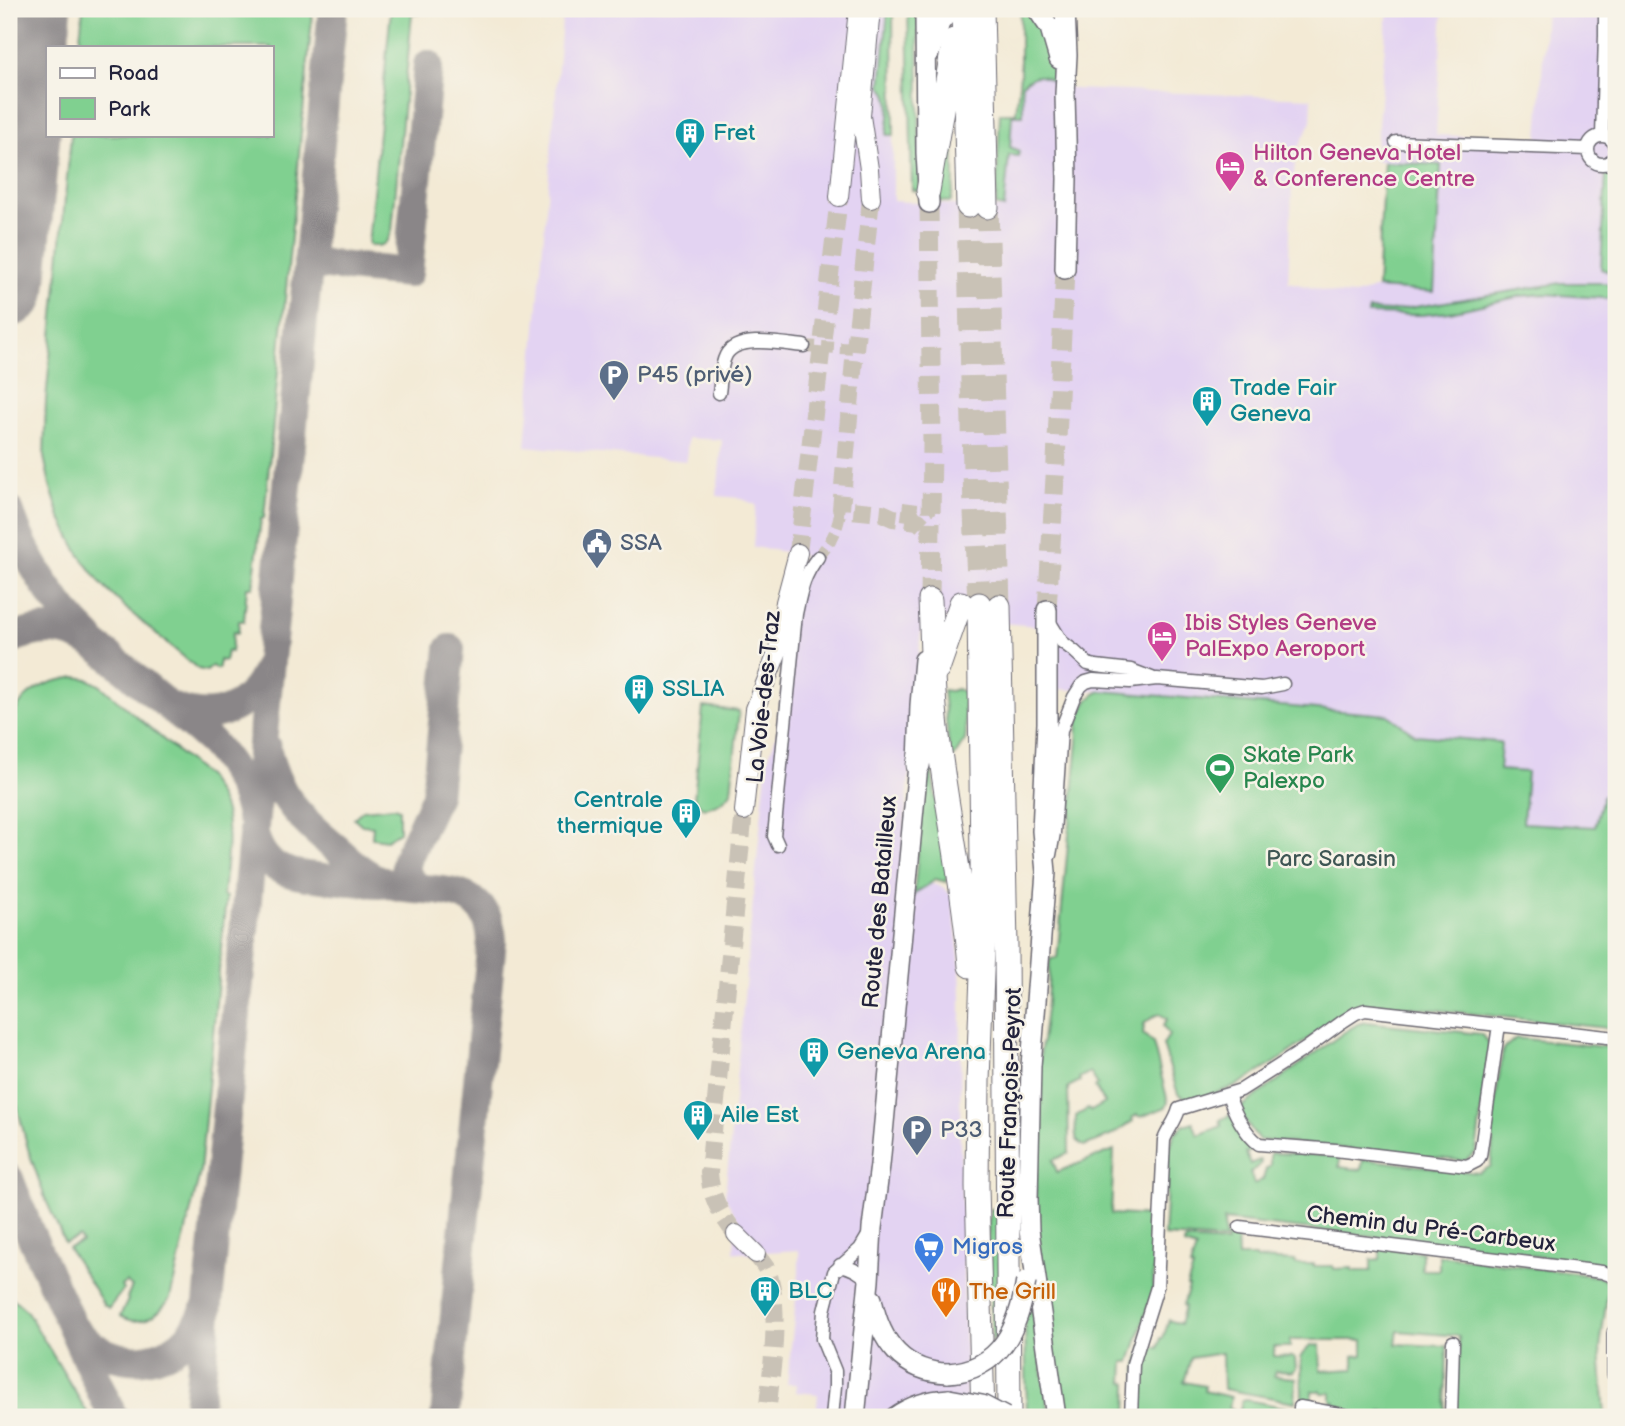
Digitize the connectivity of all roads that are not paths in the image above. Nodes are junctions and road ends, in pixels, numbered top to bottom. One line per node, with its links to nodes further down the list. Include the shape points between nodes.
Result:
1 (858, 9): 16 (street)
2 (871, 9): 18 (street, via 861,116)
3 (925, 9): 11 (main road)
4 (951, 9): 11 (main road, via 937,32)
5 (957, 9): 17 (highway)
6 (963, 9): 7 (highway, via 978,206)
7 (982, 9)
8 (1037, 9): 12 (main road, via 1054,40)
9 (1065, 9): 12 (main road)
10 (1605, 9): 13 (street)
11 (926, 73): 17 (main road)
12 (1065, 94): 19 (main road)
13 (1602, 136): 15 (street, via 1593,139); 15 (street, via 1615,145 1609,162 1593,161)
14 (1396, 142): 15 (street)
15 (1588, 149)
16 (839, 197)
17 (928, 197)
18 (871, 199)
19 (1065, 269)
20 (804, 346): 21 (street, via 751,342 734,347 723,364)
21 (719, 393)
22 (798, 553): 31 (street, via 778,651 755,709)
23 (818, 557): 32 (street, La Voie-des-Traz, via 803,582 795,623 774,836)
24 (930, 600): 29 (highway); 30 (main road, Route des Batailleux)
25 (980, 604): 29 (highway); 36 (highway, via 983,947); 53 (highway, via 1006,972)
26 (1047, 614): 27 (street, Route François-Peyrot, via 1056,635 1088,664); 33 (main road, Route François-Peyrot, via 1042,831)
27 (1157, 679): 28 (street, Route François-Peyrot, via 1262,688); 33 (street, Route François-Peyrot, via 1093,680 1077,692 1061,730 1054,833)
28 (1283, 684)
29 (933, 686): 30 (highway); 36 (highway, via 969,954)
30 (918, 765): 39 (main road, Route des Batailleux)
31 (744, 810)
32 (778, 845)
33 (1046, 872): 40 (main road, Route François-Peyrot, via 1031,1066)
34 (1499, 1025): 35 (street); 37 (street, via 1365,1010); 37 (street, via 1480,1156 1467,1166 1259,1144 1232,1109)
35 (1616, 1038)
36 (978, 1081): 52 (highway)
37 (1228, 1094): 55 (street, via 1179,1108 1166,1133 1157,1287 1133,1364)
38 (1240, 1227): 44 (street, Chemin du Pré-Carbeux)
39 (872, 1228): 43 (street, via 860,1250); 45 (main road, Route des Batailleux)
40 (1029, 1230): 45 (main road, bridge, via 1026,1281 1016,1323 1003,1345 978,1366 948,1373 904,1358 879,1326); 54 (main road, Route François-Peyrot)
41 (736, 1234): 42 (street)
42 (756, 1254)
43 (840, 1265): 45 (street); 49 (street, via 833,1274 822,1339 835,1371)
44 (1616, 1277)
45 (869, 1281): 50 (main road, Route des Batailleux)
46 (1616, 1333): 48 (street)
47 (1453, 1342): 58 (street)
48 (1616, 1374)
49 (832, 1417)
50 (855, 1417)
51 (895, 1417): 53 (main road, bridge, via 918,1404 949,1399 982,1405)
52 (984, 1417)
53 (1007, 1417)
54 (1056, 1417)
55 (1131, 1417)
56 (1300, 1417): 57 (street, via 1300,1407)
57 (1355, 1417)
58 (1451, 1417)

